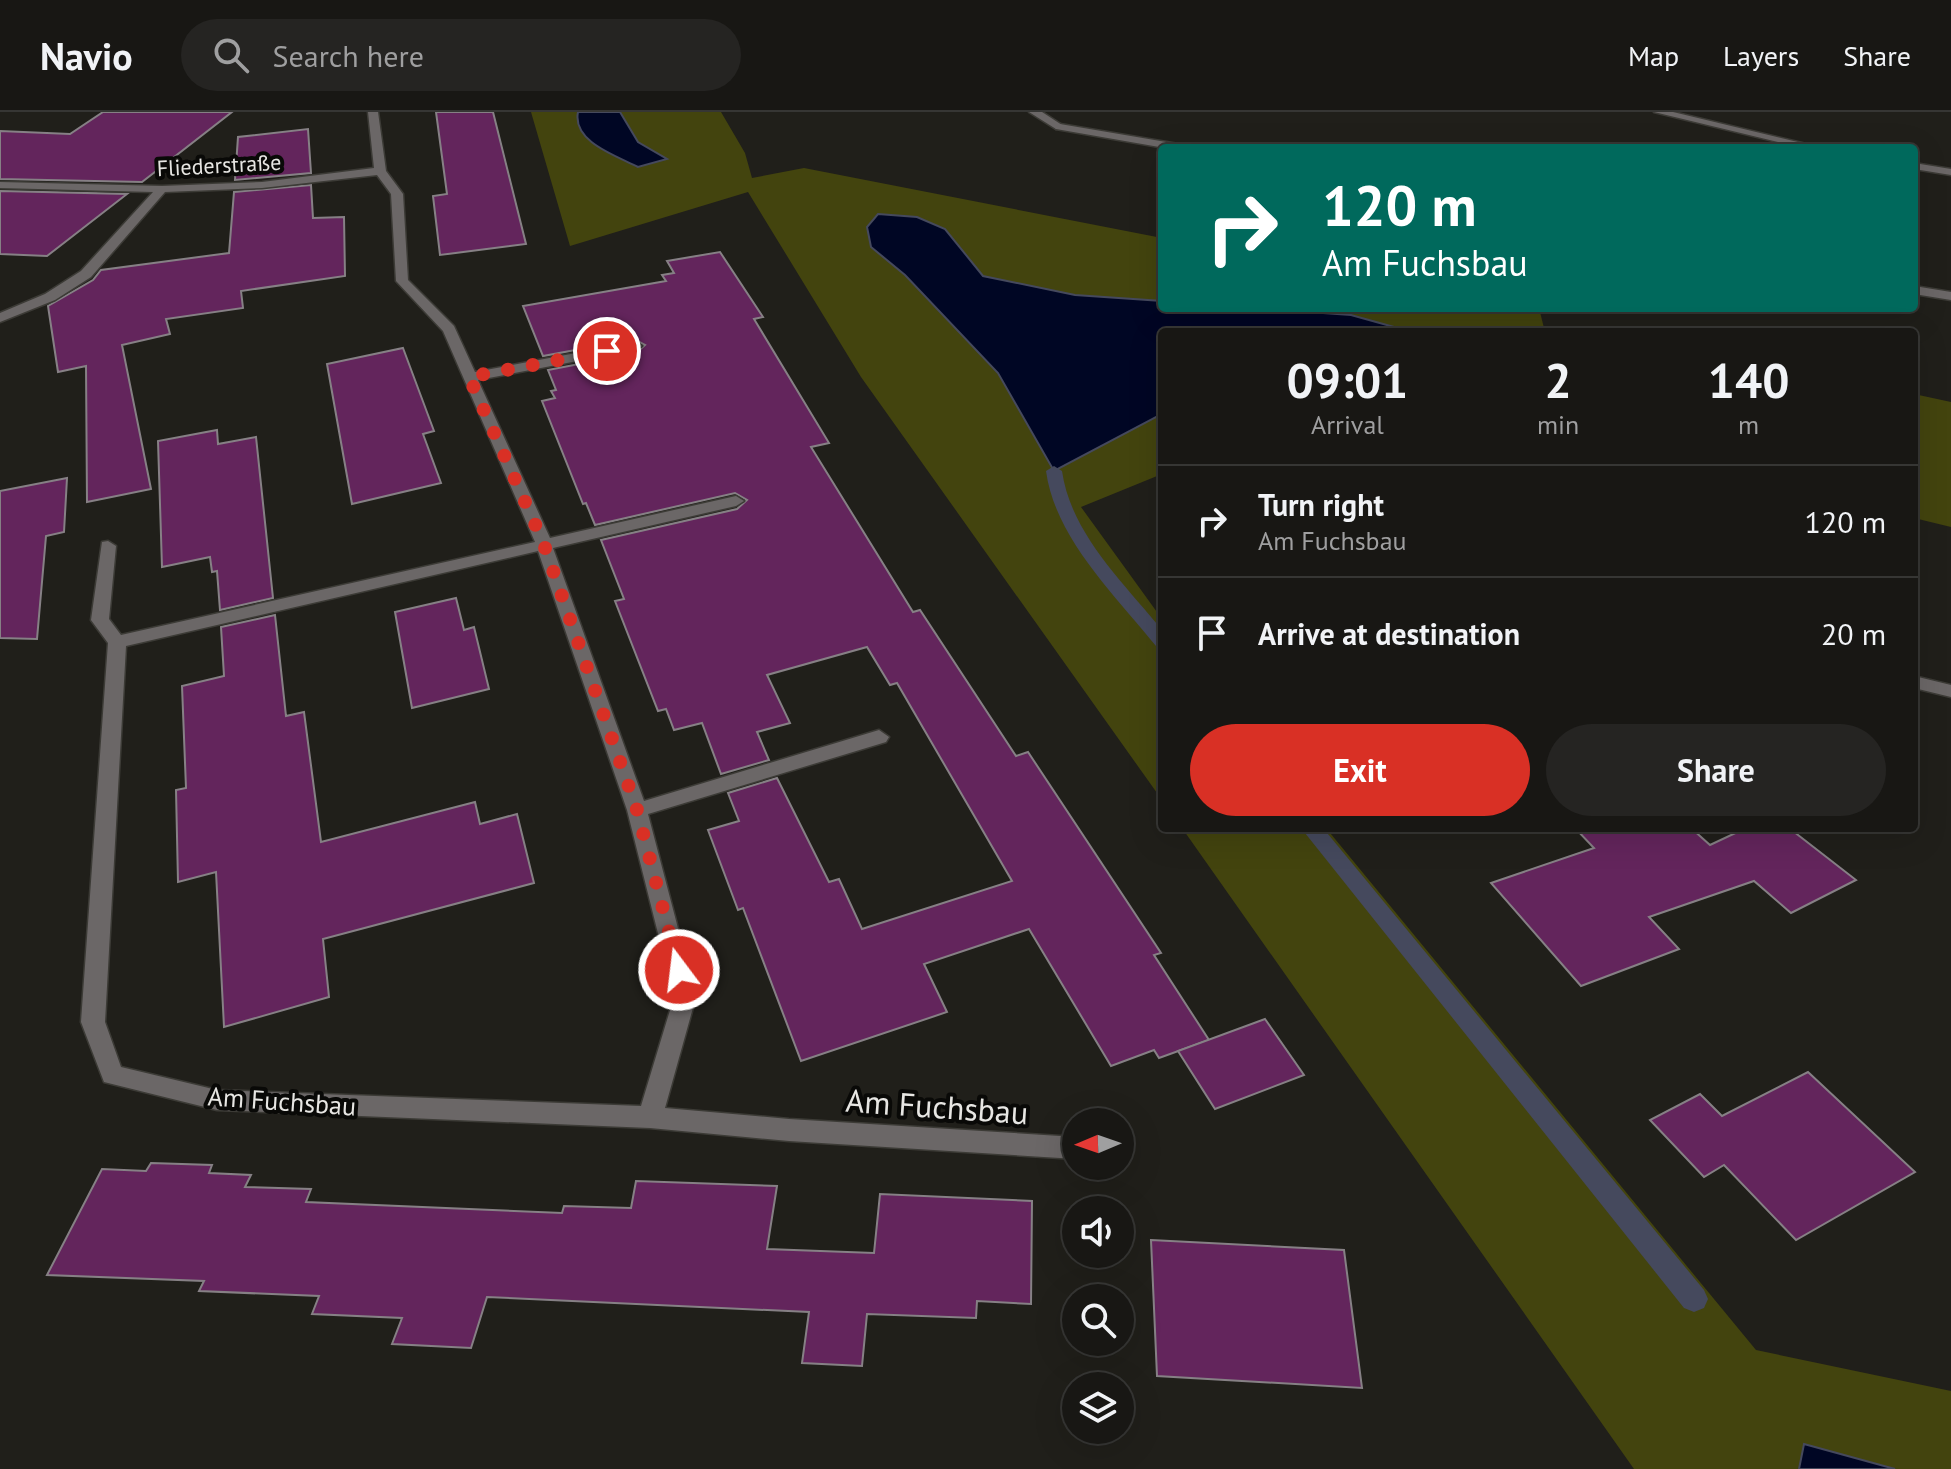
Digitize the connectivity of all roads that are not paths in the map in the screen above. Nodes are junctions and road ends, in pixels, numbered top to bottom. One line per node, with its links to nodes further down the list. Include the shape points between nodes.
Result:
1 (373, 112): 7 (street)
2 (1034, 112): 4 (street, via 1060,127)
3 (1659, 112): 5 (street)
4 (1160, 144)
5 (1799, 144)
6 (1918, 167): 8 (street)
7 (380, 171): 10 (street, Fliederstraße, via 262,185); 15 (street, via 397,194 402,281 449,329)
8 (1951, 172)
9 (0, 185): 10 (street, Fliederstraße)
10 (162, 189): 13 (street, via 86,274 50,297)
11 (1918, 291): 12 (street)
12 (1951, 296)
13 (0, 318)
14 (635, 346): 15 (street)
15 (469, 377): 17 (street)
16 (736, 501): 17 (street)
17 (543, 542): 19 (street); 23 (street)
18 (108, 546): 19 (street, Am Fuchsbau, via 100,620)
19 (117, 642): 24 (street, Am Fuchsbau, via 93,1022 112,1075 217,1100)
20 (1918, 683): 21 (street)
21 (1951, 691)
22 (879, 737): 23 (street)
23 (637, 810): 24 (street, via 685,997)
24 (650, 1117): 25 (street, Am Fuchsbau)
25 (1062, 1147)

